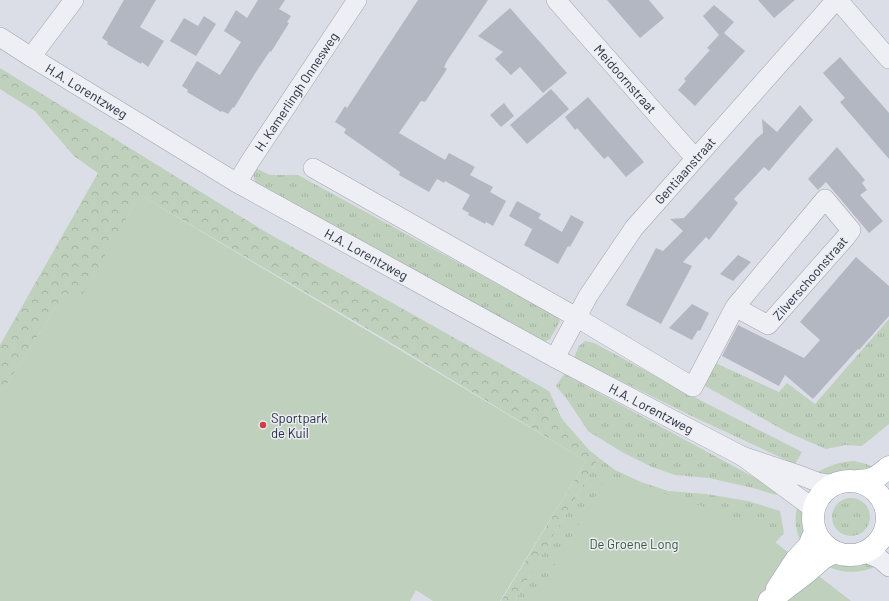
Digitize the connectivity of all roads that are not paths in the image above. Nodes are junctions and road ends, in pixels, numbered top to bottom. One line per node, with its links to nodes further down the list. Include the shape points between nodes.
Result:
1 (74, 0): 6 (street)
2 (357, 0): 10 (street, H. Kamerlingh Onnesweg)
3 (556, 0): 8 (street, Meidoornstraat)
4 (837, 0): 7 (street); 8 (street, Gentiaanstraat)
5 (0, 37): 6 (street, H.A. Lorentzweg)
6 (31, 57): 10 (street, H.A. Lorentzweg)
7 (889, 59)
8 (695, 158): 12 (street, Gentiaanstraat, via 634,228)
9 (313, 168): 12 (street)
10 (237, 183): 13 (street, H.A. Lorentzweg)
11 (735, 307): 11 (street, Zilverschoonstraat, via 768,325 846,237 851,230 825,199); 12 (street, Zilverschoonstraat, via 693,387)
12 (576, 318): 13 (street, Gentiaanstraat)
13 (555, 358): 14 (street, H.A. Lorentzweg)
14 (742, 456): 17 (street, H.A. Lorentzweg, via 816,482); 19 (street, H.A. Lorentzweg, via 810,506)
15 (889, 467): 16 (main road, via 868,481)
16 (857, 481): 17 (main road); 18 (main road, via 867,484 882,498)
17 (835, 484): 19 (main road, via 819,499)
18 (888, 517): 21 (main road, via 881,538 873,547)
19 (815, 522): 20 (main road, via 822,544); 23 (main road, via 809,546 796,560)
20 (835, 552): 21 (main road, via 850,555); 23 (main road, via 823,558)
21 (862, 552): 22 (street, via 880,559)
22 (889, 567)
23 (769, 600)

